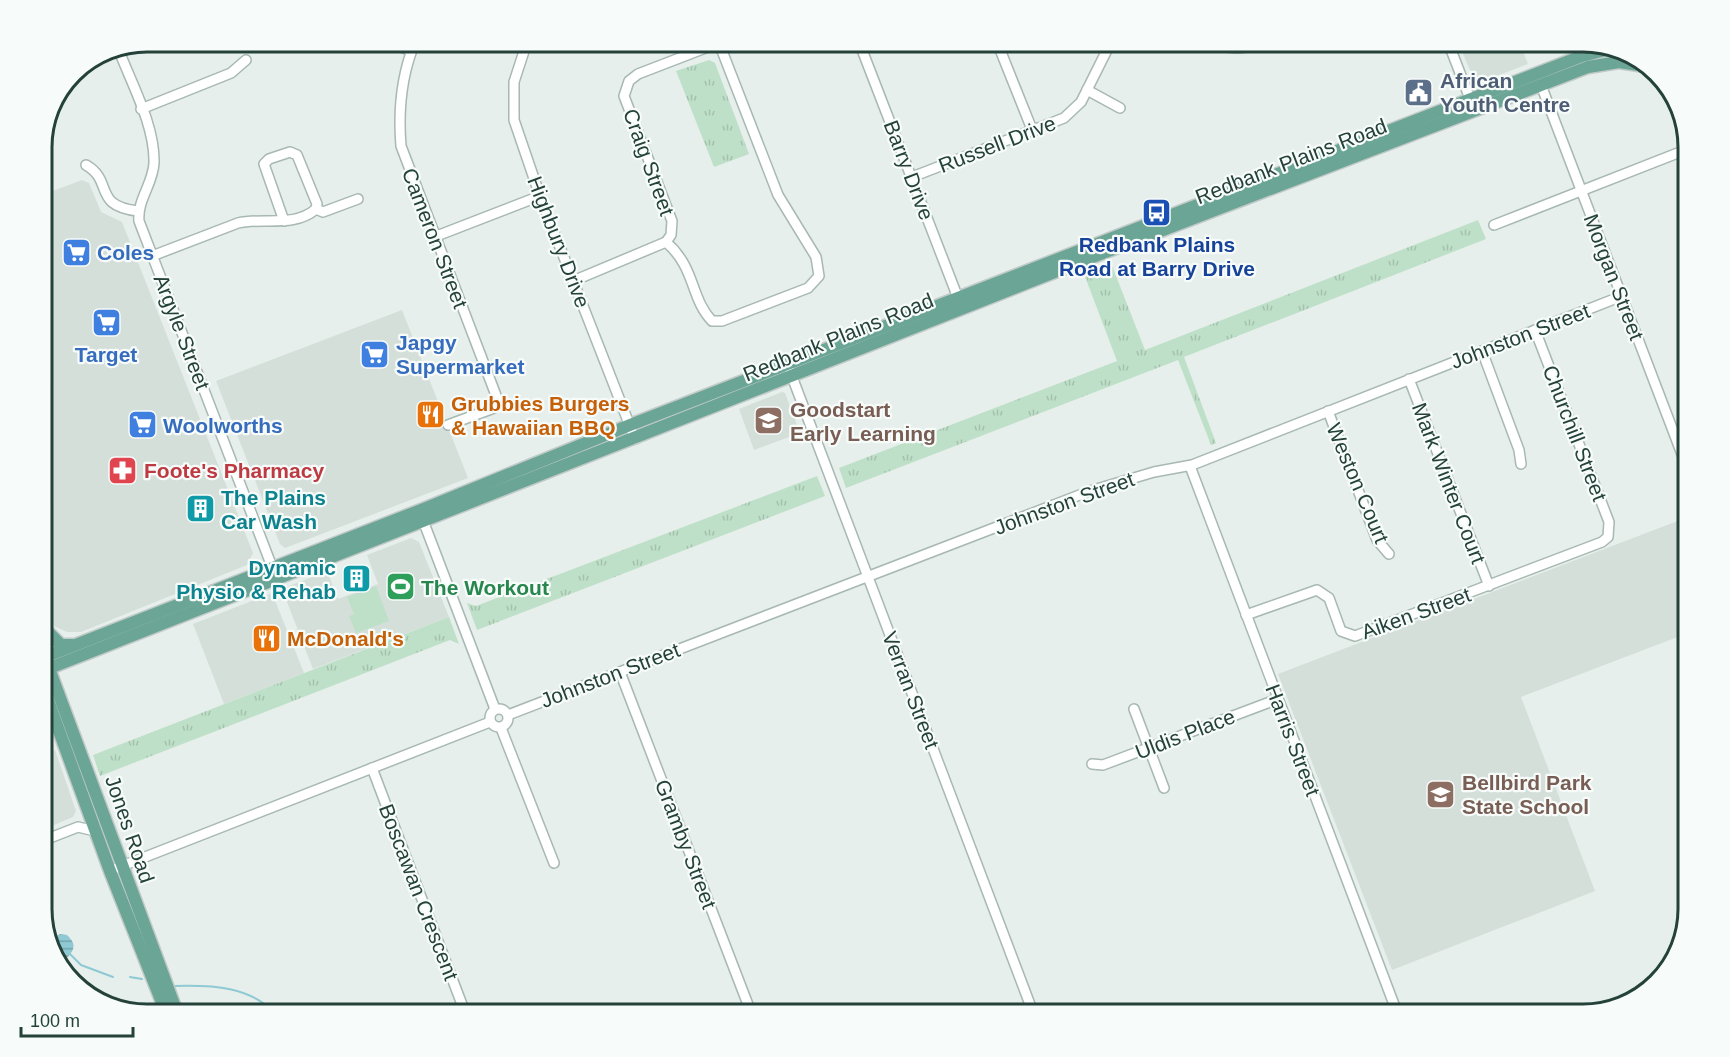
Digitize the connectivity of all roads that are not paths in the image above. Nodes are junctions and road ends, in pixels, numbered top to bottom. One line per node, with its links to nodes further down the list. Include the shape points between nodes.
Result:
1 (411, 53): 29 (street, Cameron Street, via 399,112 401,146)
2 (523, 53): 23 (street, Highbury Drive, via 514,82 512,106)
3 (694, 53): 30 (street, Craig Street, via 638,74 628,81 624,96 672,221)
4 (724, 53): 30 (street, via 778,195 816,257 819,276 808,288 722,321 712,321 705,314 685,262)
5 (863, 53): 21 (street, Barry Drive)
6 (1001, 53): 18 (street)
7 (1106, 53): 14 (street, Russell Drive)
8 (1452, 53): 15 (street)
9 (1594, 53): 15 (main road, Redbank Plains Road)
10 (121, 57): 17 (street)
11 (246, 60): 17 (street, via 231,73)
12 (1624, 62): 13 (main road, Redbank Plains Road, via 1604,63)
13 (1541, 85): 15 (main road, Redbank Plains Road); 22 (street, Morgan Street)
14 (1087, 90): 16 (street); 18 (street, Russell Drive, via 1064,118)
15 (1472, 105): 34 (main road, Redbank Plains Road); 37 (main road, Redbank Plains Road, via 1103,253)
16 (1120, 108)
17 (141, 109): 26 (street, via 154,158 152,176)
18 (1033, 132): 21 (street, Russell Drive)
19 (1677, 153): 22 (street)
20 (86, 165): 26 (street, via 99,179 109,201 116,207)
21 (912, 177): 34 (street, Barry Drive)
22 (1582, 192): 28 (street); 33 (street, Morgan Street)
23 (540, 196): 29 (street); 32 (street, Highbury Drive)
24 (358, 199): 25 (street, via 323,212)
25 (316, 209): 27 (street, via 297,219); 27 (street, via 297,155 290,152 269,159 264,164)
26 (138, 211): 31 (street, Argyle Street)
27 (284, 220): 31 (street, via 238,223)
28 (1494, 225)
29 (434, 237): 40 (street, Cameron Street, via 497,398 494,408)
30 (666, 242): 32 (street, Craig Street)
31 (152, 256): 49 (street, Argyle Street)
32 (573, 280): 41 (street, Highbury Drive)
33 (1622, 297): 35 (street, Johnston Street); 43 (street, Morgan Street)
34 (958, 298): 37 (main road, Redbank Plains Road)
35 (1535, 330): 36 (street, Johnston Street); 47 (street, Churchill Street, via 1609,522)
36 (1482, 351): 38 (street, Johnston Street); 44 (street)
37 (790, 371): 41 (main road, Redbank Plains Road); 42 (main road, Redbank Plains Road); 50 (street, Verran Street)
38 (1409, 379): 39 (street, Johnston Street); 52 (street, Mark Winter Court)
39 (1328, 411): 45 (street, Johnston Street); 48 (street, Weston Court, via 1377,540)
40 (448, 425)
41 (630, 425): 42 (street, Highbury Drive); 46 (main road, Redbank Plains Road)
42 (635, 439): 46 (main road, Redbank Plains Road, via 468,505 460,502)
43 (1677, 442)
44 (1521, 464)
45 (1190, 466): 50 (street, Johnston Street, via 1126,479); 55 (street, Harris Street)
46 (422, 516): 49 (main road, Redbank Plains Road); 51 (main road, Redbank Plains Road); 64 (street)
47 (1608, 537): 52 (street, Aiken Street)
48 (1389, 554)
49 (272, 567): 51 (street, Argyle Street); 54 (main road, Redbank Plains Road)
50 (868, 576): 60 (street, Johnston Street); 83 (street, Verran Street)
51 (277, 580): 53 (main road, Redbank Plains Road)
52 (1489, 586): 55 (street, Aiken Street, via 1354,636 1341,631 1329,598 1317,590)
53 (217, 604): 54 (main road, via 207,602 170,616); 59 (main road, Redbank Plains Road)
54 (159, 612): 57 (main road, Redbank Plains Road)
55 (1246, 615): 62 (street, Harris Street)
56 (53, 637): 57 (main road, via 61,645)
57 (74, 645): 58 (main road, Redbank Plains Road)
58 (53, 656)
59 (53, 658)
60 (620, 672): 66 (street, Johnston Street); 82 (street, Gramby Street)
61 (53, 683): 78 (main road, Jones Road, via 86,764)
62 (1278, 699): 69 (street, Uldis Place); 84 (street, Harris Street)
63 (1134, 709): 69 (street)
64 (495, 710): 66 (street); 67 (street)
65 (54, 715): 73 (main road, Jones Road)
66 (508, 715): 68 (street)
67 (490, 722): 68 (street); 71 (street)
68 (501, 728): 77 (street)
69 (1148, 748): 70 (street, Uldis Place, via 1103,765); 72 (street)
70 (1092, 764)
71 (372, 768): 78 (street); 81 (street, Boscawan Crescent)
72 (1164, 788)
73 (89, 813): 74 (street); 75 (main road, Jones Road)
74 (78, 827): 75 (street); 76 (street)
75 (95, 831): 78 (main road, Jones Road)
76 (53, 837)
77 (554, 863)
78 (115, 869): 79 (main road, Jones Road); 80 (main road, Jones Road)
79 (163, 1004)
80 (173, 1004)
81 (462, 1004)
82 (748, 1004)
83 (1030, 1004)
84 (1394, 1004)

